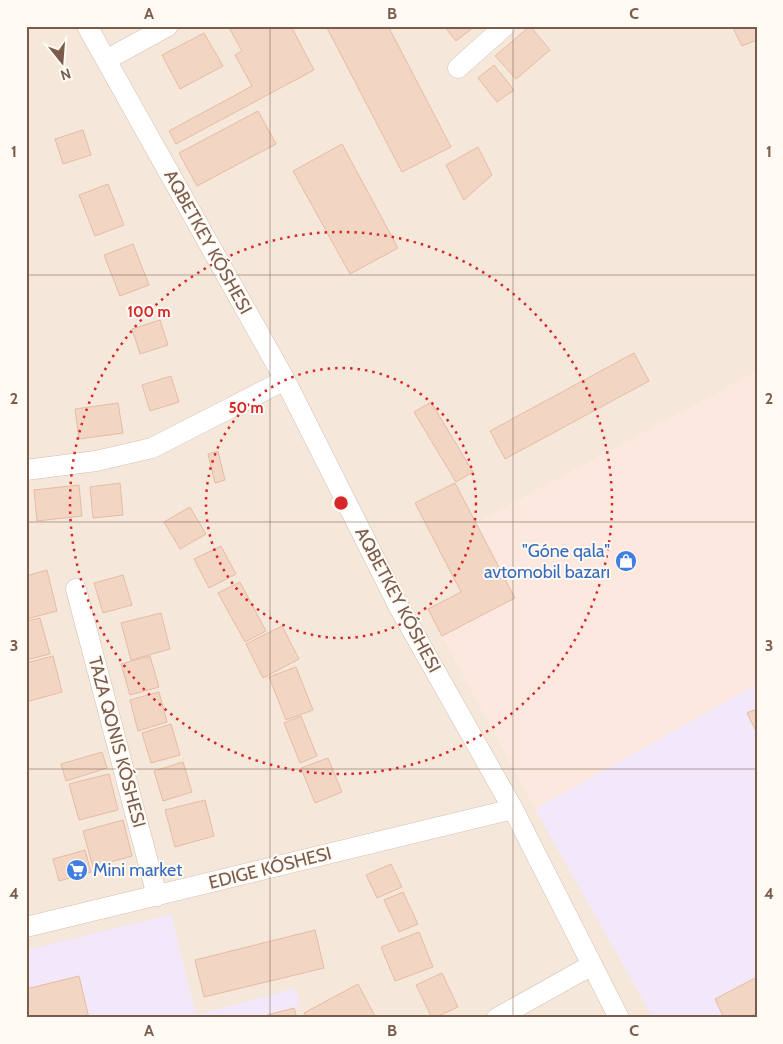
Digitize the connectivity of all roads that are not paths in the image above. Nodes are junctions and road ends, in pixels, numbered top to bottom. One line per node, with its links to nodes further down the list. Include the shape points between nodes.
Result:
1 (87, 26): 4 (street, AQBETKEY KÓSHESI)
2 (168, 26): 4 (street)
3 (505, 26): 5 (street)
4 (106, 60): 6 (street, AQBETKEY KÓSHESI)
5 (458, 68)
6 (285, 380): 7 (street, via 152,448 96,461); 9 (street, AQBETKEY KÓSHESI, via 398,605)
7 (26, 470)
8 (76, 589): 10 (street)
9 (513, 809): 10 (street, EDIGE KÓSHESI); 12 (street, AQBETKEY KÓSHESI)
10 (157, 896): 11 (street, EDIGE KÓSHESI)
11 (26, 927)
12 (592, 965): 13 (street); 14 (street, AQBETKEY KÓSHESI)
13 (497, 1018)
14 (619, 1018)

